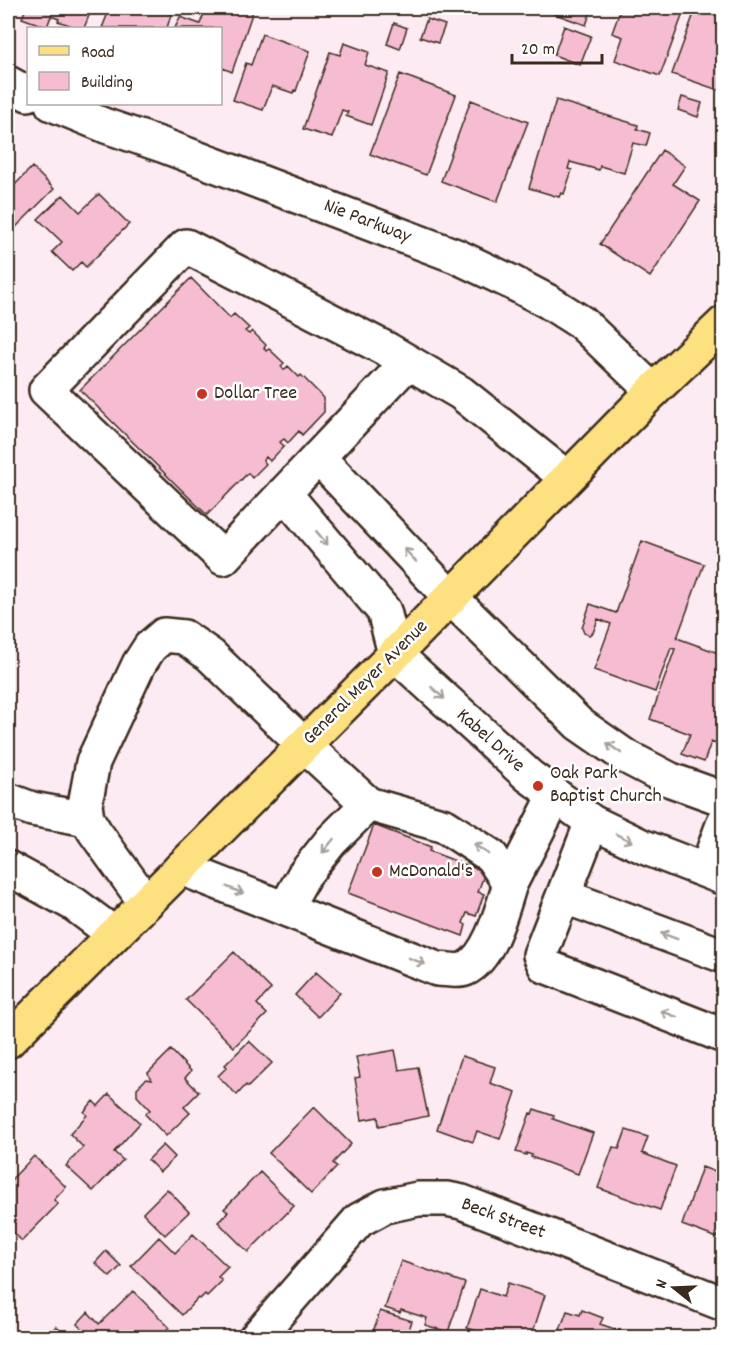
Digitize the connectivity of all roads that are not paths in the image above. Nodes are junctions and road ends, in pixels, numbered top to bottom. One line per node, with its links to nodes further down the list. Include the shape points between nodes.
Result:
1 (8, 83): 2 (street)
2 (27, 93)
3 (54, 105): 6 (street, Nie Parkway, via 456,256 511,282 582,323)
4 (723, 323): 6 (main road, General Meyer Avenue)
5 (408, 362): 7 (street); 8 (street, via 461,393); 9 (street, via 186,246 46,390 223,558)
6 (653, 391): 8 (main road, General Meyer Avenue)
7 (318, 457): 9 (street); 10 (street, one-way to 7)
8 (567, 478): 10 (main road, General Meyer Avenue)
9 (284, 493): 11 (street, one-way to 11, via 384,611)
10 (450, 597): 11 (main road, General Meyer Avenue); 14 (street, one-way to 10, via 625,756 579,724)
11 (394, 654): 12 (main road, General Meyer Avenue); 13 (street, Kabel Drive, one-way to 13)
12 (303, 745): 16 (street); 17 (street, via 210,655 184,637 165,635 150,646 139,664 93,762 85,805); 21 (main road, General Meyer Avenue)
13 (555, 796): 18 (street, Kabel Drive); 23 (street)
14 (723, 799)
15 (8, 800): 17 (street, via 32,809)
16 (368, 804): 23 (street, one-way to 16, via 491,856 445,826); 26 (street, one-way to 26, via 304,875)
17 (87, 819): 25 (street)
18 (591, 822): 22 (street, Kabel Drive, one-way to 22); 24 (street)
19 (723, 822): 22 (street)
20 (8, 868): 27 (street, via 74,903)
21 (181, 868): 25 (main road, General Meyer Avenue); 26 (street, one-way to 26)
22 (715, 874)
23 (510, 884): 26 (street, one-way to 23, via 437,969 463,970 480,958)
24 (563, 896): 28 (street, one-way to 24); 29 (street, one-way to 24, via 545,966 540,955)
25 (146, 903): 27 (main road, General Meyer Avenue)
26 (285, 909)
27 (114, 934): 30 (main road, General Meyer Avenue)
28 (723, 956)
29 (723, 1036)
30 (8, 1041)
31 (723, 1304): 32 (street, Beck Street, via 462,1202 418,1199 385,1206 359,1220)
32 (256, 1338)

